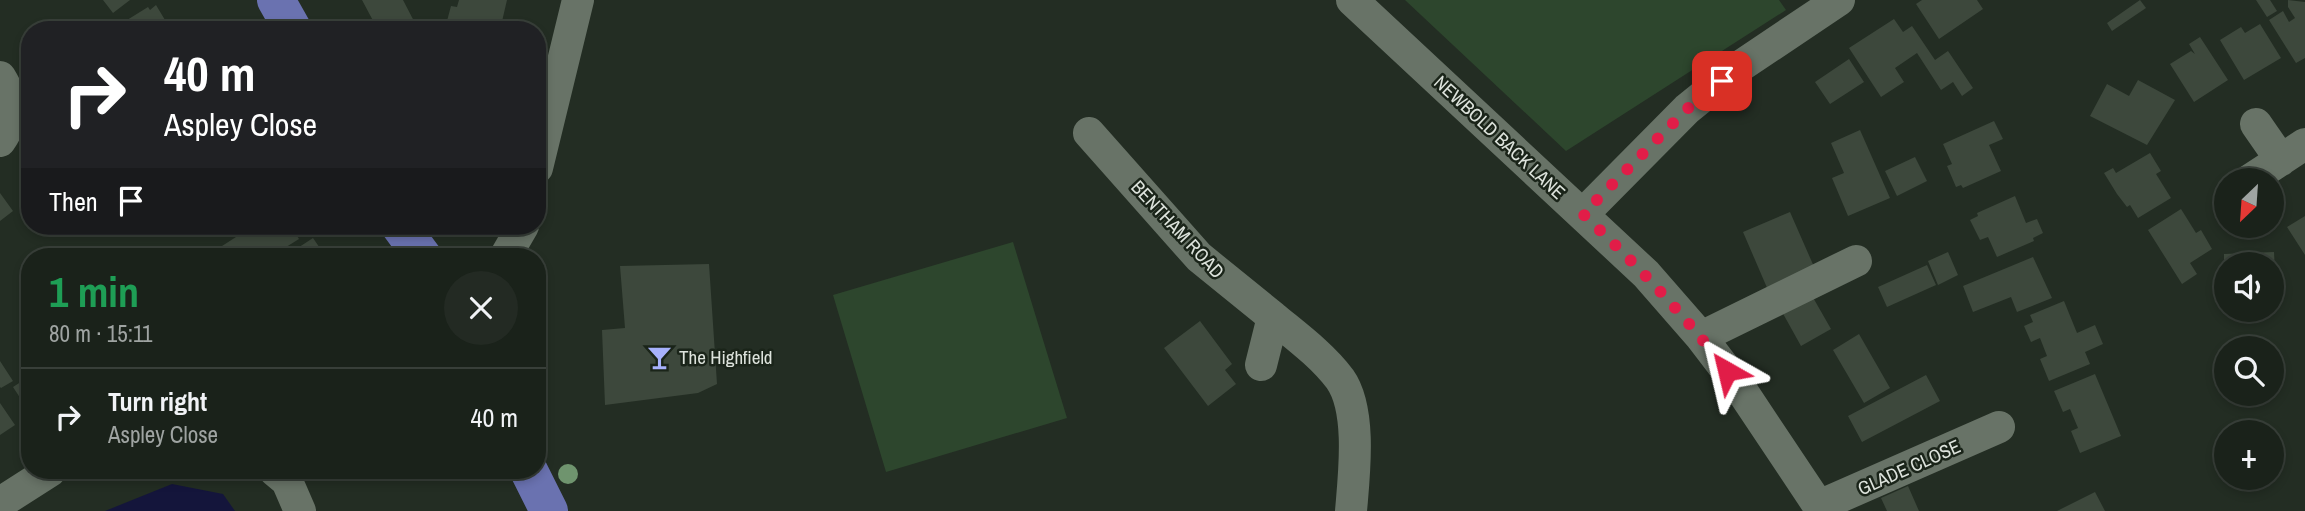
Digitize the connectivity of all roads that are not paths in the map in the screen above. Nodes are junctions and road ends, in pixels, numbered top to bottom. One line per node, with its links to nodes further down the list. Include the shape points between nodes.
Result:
1 (276, 0): 5 (main road)
2 (578, 0): 8 (street)
3 (1352, 0): 13 (street, NEWBOLD BACK LANE)
4 (1839, 0): 13 (street, via 1739,67 1687,109)
5 (288, 21)
6 (0, 76): 10 (street, via 13,107 12,122)
7 (2256, 124): 11 (street)
8 (546, 131)
9 (1089, 133): 15 (street, BENTHAM ROAD, via 1199,257)
10 (0, 141)
11 (2293, 152): 12 (street)
12 (2268, 168)
13 (1583, 214): 16 (street, NEWBOLD BACK LANE, via 1646,274)
14 (1856, 261): 16 (street)
15 (1273, 317): 17 (street); 26 (street, BENTHAM ROAD, via 1341,381 1351,404 1355,464)
16 (1702, 337): 23 (street, NEWBOLD BACK LANE)
17 (1261, 365)
18 (1999, 427): 23 (street, GLADE CLOSE)
19 (38, 479): 22 (street)
20 (290, 479): 24 (street)
21 (533, 479): 25 (main road)
22 (0, 503)
23 (1821, 509)
24 (300, 511)
25 (549, 511)
26 (1351, 511)

